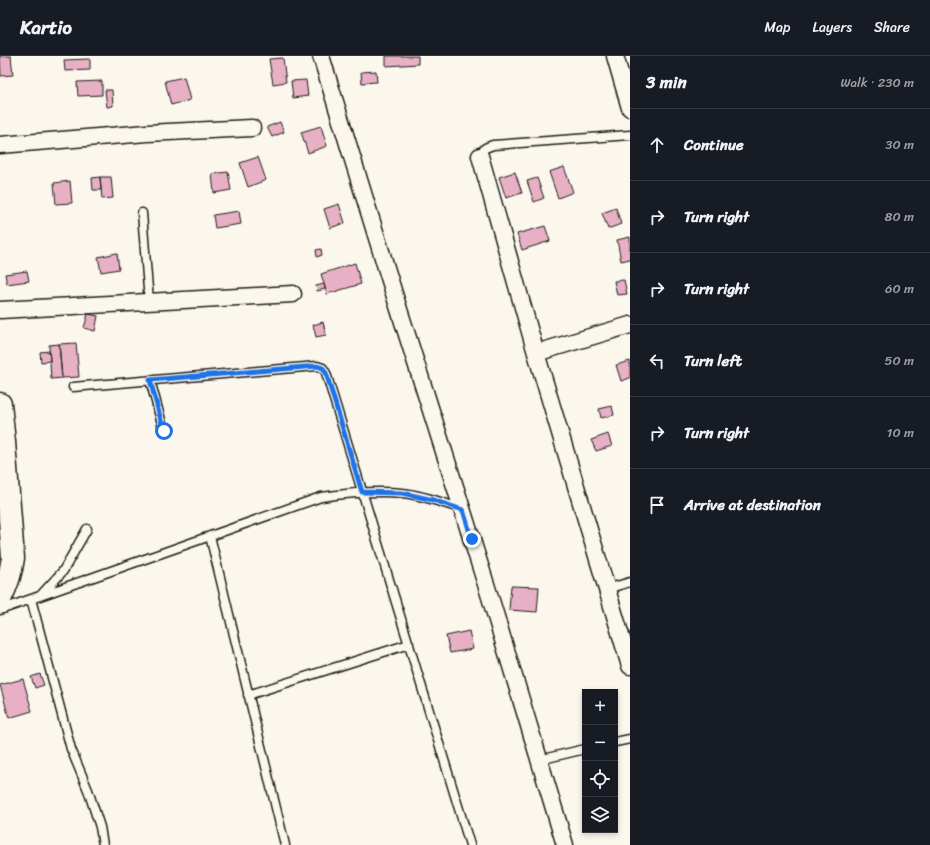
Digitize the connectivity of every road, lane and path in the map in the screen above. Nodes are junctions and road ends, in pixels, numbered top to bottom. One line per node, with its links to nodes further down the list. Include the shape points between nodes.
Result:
1 (321, 56): 20 (street)
2 (615, 56): 3 (street)
3 (630, 108)
4 (252, 128): 6 (street, via 147,133)
5 (630, 135): 7 (lane, via 493,145 485,148)
6 (0, 145)
7 (480, 156): 13 (street)
8 (142, 213): 10 (lane)
9 (293, 294): 10 (street)
10 (149, 302): 11 (street)
11 (0, 310)
12 (630, 325): 13 (street)
13 (536, 353): 24 (street)
14 (150, 380): 15 (lane); 17 (lane); 19 (lane, via 317,366 323,368)
15 (73, 387)
16 (0, 404): 18 (street)
17 (164, 431)
18 (2, 443): 26 (street, via 13,558 8,583)
19 (362, 492): 20 (lane, via 402,493); 22 (lane, via 321,497); 29 (lane)
20 (463, 510): 35 (street)
21 (87, 529): 25 (lane, via 63,571)
22 (210, 536): 25 (lane); 31 (lane)
23 (630, 582): 24 (lane)
24 (607, 589): 30 (street)
25 (40, 596): 27 (lane)
26 (0, 598)
27 (31, 599): 28 (lane); 36 (lane, via 71,749 88,790)
28 (0, 610)
29 (409, 644): 31 (lane); 38 (lane)
30 (630, 666)
31 (248, 695): 37 (lane)
32 (630, 739): 33 (lane)
33 (618, 741)
34 (582, 750): 35 (lane)
35 (539, 760): 39 (street)
36 (104, 845)
37 (285, 845)
38 (470, 845)
39 (565, 845)

